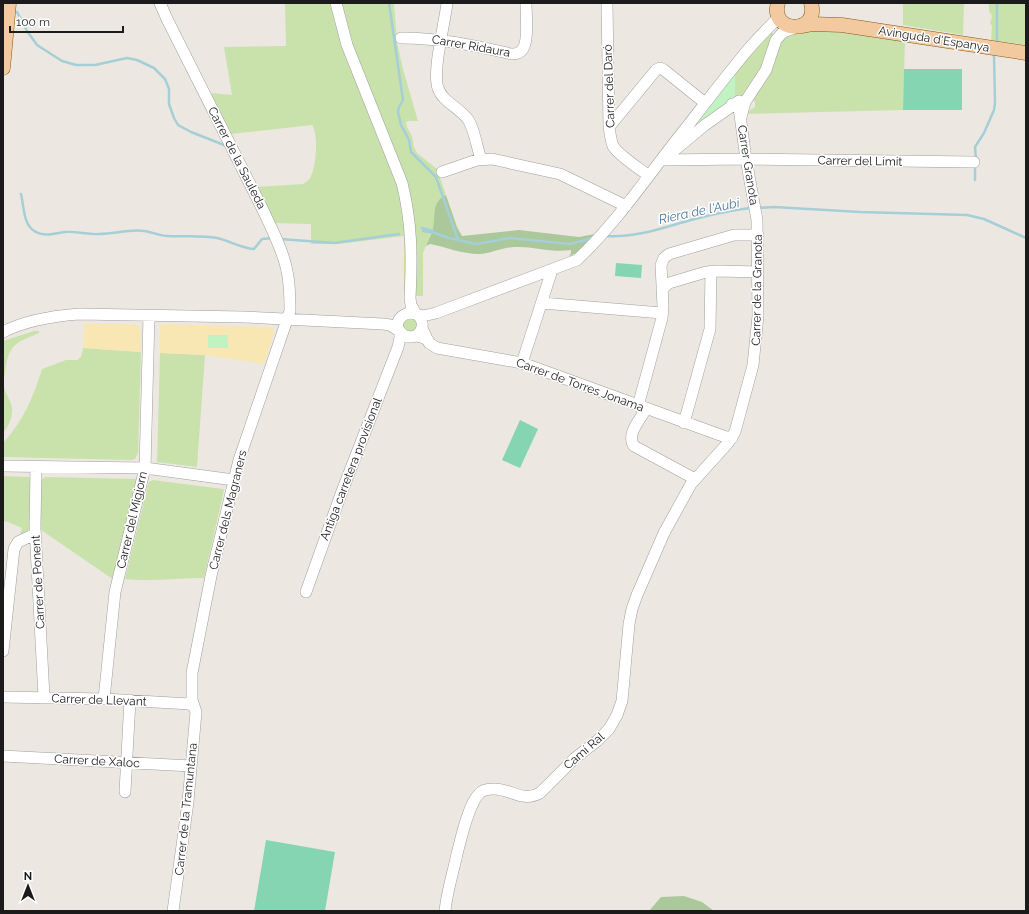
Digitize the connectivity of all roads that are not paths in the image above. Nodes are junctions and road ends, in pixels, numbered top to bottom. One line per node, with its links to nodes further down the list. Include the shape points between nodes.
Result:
1 (9, 3): 14 (main road)
2 (160, 3): 37 (street, Carrer de la Sauleda, via 276,238 287,270 290,311)
3 (336, 3): 32 (street, via 347,45 392,155 406,198 411,237)
4 (447, 3): 12 (street)
5 (526, 3): 12 (street, Carrer Ridaura, via 526,40 521,52 511,54)
6 (607, 3): 18 (street, Carrer del Daró)
7 (811, 3): 9 (main road, Avinguda d'Espanya, via 827,18); 10 (main road, via 811,17)
8 (777, 10): 10 (main road, via 785,24); 16 (street)
9 (842, 25): 10 (main road, Avinguda d'Espanya, via 812,24); 13 (main road, Avinguda d'Espanya)
10 (799, 27): 15 (street, via 783,32 776,40 766,70)
11 (401, 38): 12 (street, Carrer Ridaura)
12 (442, 40): 19 (street, via 437,86 447,101 468,121)
13 (1026, 53)
14 (3, 68)
15 (741, 100): 17 (street); 17 (street, via 738,106); 21 (street)
16 (705, 103): 18 (street, via 660,68); 21 (street)
17 (741, 118): 20 (street, Carrer Granota)
18 (609, 127): 24 (street, Carrer del Daró, via 618,152)
19 (480, 159): 23 (street); 25 (street, via 492,159 560,174)
20 (746, 159): 21 (street, Carrer del Límit); 22 (street, Carrer del Límit); 26 (street, Carrer Granota)
21 (662, 160): 24 (street)
22 (974, 162)
23 (442, 172)
24 (649, 176): 25 (street)
25 (626, 206): 28 (street, via 577,260)
26 (755, 208): 27 (street, Carrer de la Granota)
27 (758, 235): 30 (street, Carrer de la Granota); 31 (street, via 734,235 669,254 661,265)
28 (552, 270): 33 (street); 39 (street, via 436,313)
29 (711, 271): 30 (street); 31 (street, via 669,283); 45 (street, via 710,329)
30 (758, 272): 46 (street, Carrer de la Granota, via 758,316 753,365)
31 (662, 289): 34 (street)
32 (410, 298): 36 (street); 39 (street)
33 (542, 303): 34 (street); 43 (street)
34 (662, 313): 44 (street)
35 (149, 316): 37 (street); 40 (street, via 79,314 46,318); 49 (street, Carrer del Migjorn)
36 (401, 317): 38 (street); 39 (street, via 409,312); 41 (street, Antiga carretera provisional, via 398,324)
37 (287, 318): 38 (street); 50 (street, Carrer dels Magraners)
38 (383, 324): 41 (street, via 390,325)
39 (417, 326): 41 (street, Carrer de Torres Jonama, via 404,336); 42 (street); 43 (street, Carrer de Torres Jonama, via 421,337 437,348)
40 (5, 330)
41 (400, 332): 42 (street, Antiga carretera provisional)
42 (398, 347): 53 (street, Antiga carretera provisional)
43 (522, 363): 44 (street, Carrer de Torres Jonama)
44 (642, 408): 45 (street, Carrer de Torres Jonama); 51 (street, via 631,442)
45 (684, 423): 46 (street, Carrer de Torres Jonama)
46 (732, 438): 51 (street)
47 (3, 466): 48 (street)
48 (36, 466): 49 (street); 52 (street, Carrer de Ponent)
49 (145, 468): 50 (street); 57 (street, Carrer del Migjorn, via 115,592)
50 (234, 480): 59 (street, Carrer dels Magraners, via 211,576 192,673)
51 (693, 481): 65 (street, Camí Ral, via 664,533 632,609 626,644 622,701 609,729 598,742 575,758 534,796 527,797 498,789 479,793 463,831)
52 (35, 534): 54 (street, via 18,542 14,549); 56 (street, Carrer de Ponent)
53 (306, 592)
54 (3, 651)
55 (3, 697): 56 (street, Carrer de Llevant)
56 (44, 698): 57 (street, Carrer de Llevant)
57 (104, 699): 58 (street, Carrer de Llevant)
58 (130, 700): 59 (street, Carrer de Llevant); 61 (street)
59 (194, 706): 62 (street, Carrer de la Tramuntana, via 196,712)
60 (3, 756): 61 (street, Carrer de Xaloc)
61 (128, 762): 62 (street, Carrer de Xaloc); 63 (street)
62 (191, 766): 64 (street, Carrer de la Tramuntana, via 184,839)
63 (125, 792)
64 (173, 911)
65 (445, 911)

